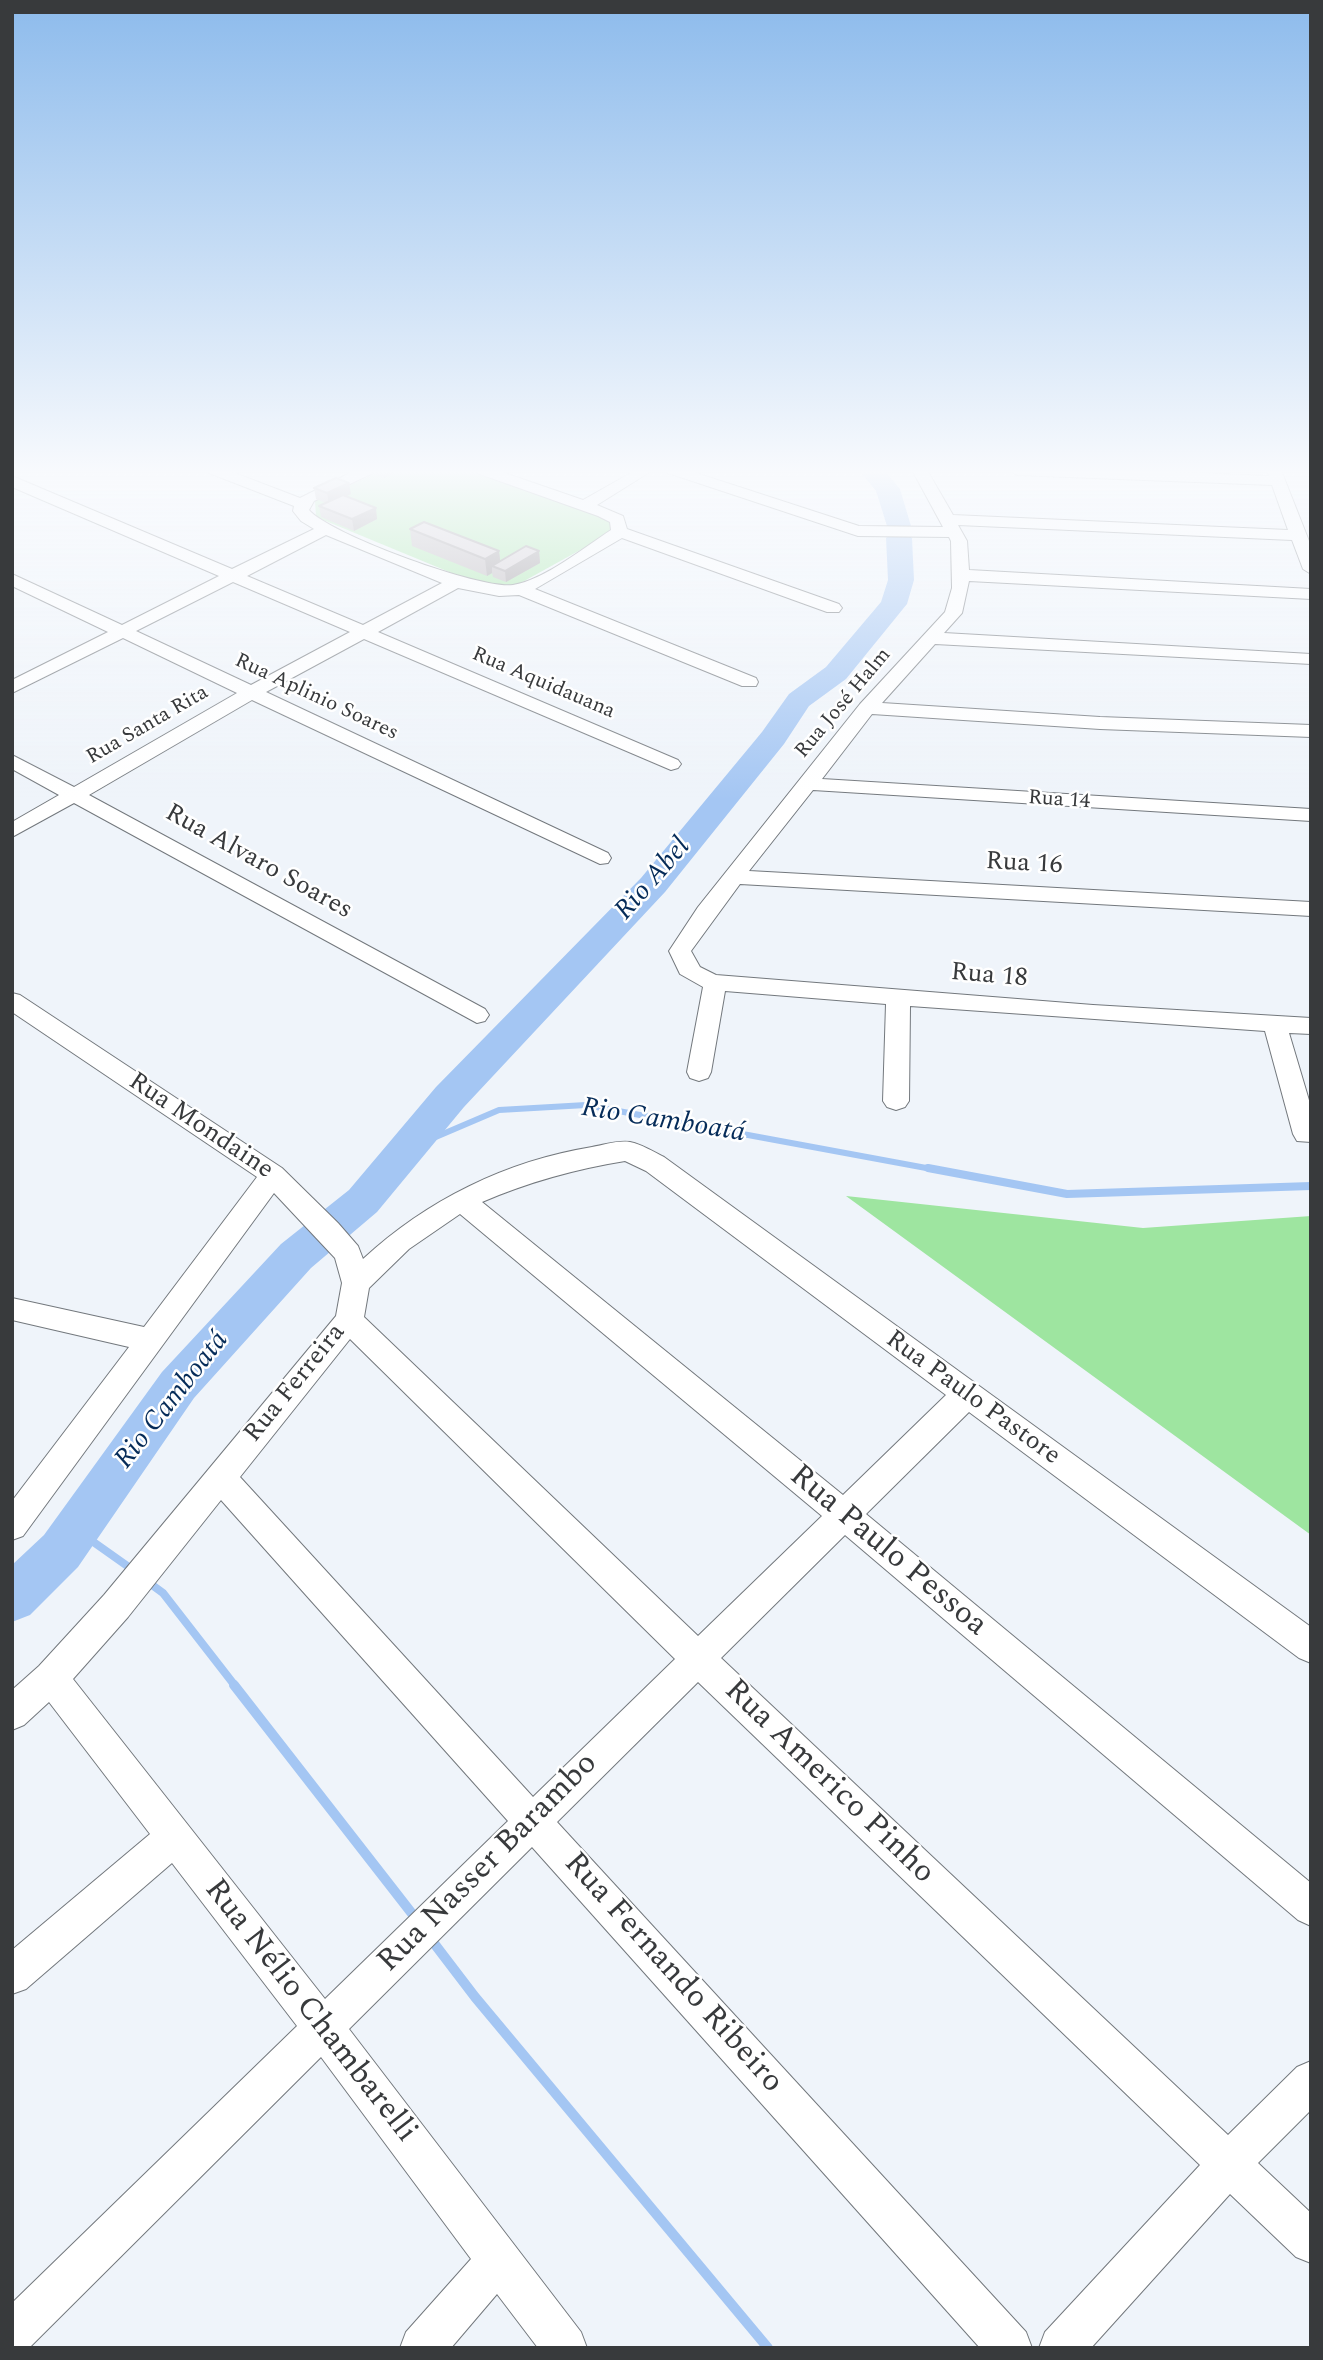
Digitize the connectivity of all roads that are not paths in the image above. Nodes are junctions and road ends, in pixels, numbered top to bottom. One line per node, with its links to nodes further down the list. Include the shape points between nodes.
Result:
1 (14, 580): 13 (street, Rua Aplinio Soares)
2 (226, 580): 13 (street)
3 (244, 580): 14 (street, Rua Aquidauana)
4 (451, 580): 9 (street)
5 (536, 580): 10 (street)
6 (755, 580): 12 (street)
7 (960, 580): 15 (street, Rua José Halm, via 953,614)
8 (1056, 580): 11 (street)
9 (456, 582): 10 (street, via 487,591); 14 (street, Rua Santa Rita)
10 (520, 589): 17 (street)
11 (1311, 594)
12 (833, 608)
13 (123, 631): 18 (street); 19 (street, Rua Aplinio Soares)
14 (364, 632): 19 (street, Rua Santa Rita); 23 (street, Rua Aquidauana)
15 (932, 638): 16 (street); 20 (street, Rua José Halm)
16 (1311, 659)
17 (750, 682)
18 (12, 687)
19 (251, 692): 25 (street, Rua Santa Rita); 28 (street, Rua Aplinio Soares)
20 (867, 708): 21 (street); 24 (street, Rua José Halm)
21 (1311, 732)
22 (12, 761): 25 (street, Rua Alvaro Soares)
23 (671, 764)
24 (806, 784): 26 (street, Rua 14); 29 (street, Rua José Halm)
25 (75, 794): 27 (street, Rua Santa Rita); 35 (street, Rua Alvaro Soares)
26 (1311, 815)
27 (12, 831)
28 (600, 858)
29 (735, 877): 30 (street, Rua 16); 31 (street, Rua José Halm)
30 (1311, 909)
31 (680, 951): 32 (street, Rua 18, via 684,966 695,977)
32 (715, 983): 33 (street, Rua 18); 38 (street)
33 (898, 997): 36 (street, Rua 18); 39 (street)
34 (13, 1002): 41 (street, Rua Mondaine)
35 (477, 1015)
36 (1275, 1025): 37 (street, Rua 18); 40 (street)
37 (1311, 1027)
38 (699, 1073)
39 (896, 1101)
40 (1306, 1133)
41 (273, 1175): 43 (street, Rua Mondaine, via 348,1254); 46 (street)
42 (461, 1200): 43 (street, via 399,1242); 47 (street, Rua Paulo Pastore, via 572,1160 634,1152); 49 (street, Rua Paulo Pessoa)
43 (356, 1283): 45 (street, Rua Ferreira)
44 (12, 1309): 46 (street)
45 (349, 1320): 48 (street, Rua Ferreira); 52 (street, Rua Americo Pinho)
46 (149, 1340): 50 (street)
47 (966, 1395): 49 (street, Rua Nasser Barambo); 51 (street, Rua Paulo Pastore)
48 (220, 1477): 53 (street, Rua Ferreira); 55 (street, Rua Fernando Ribeiro)
49 (844, 1515): 52 (street, Rua Nasser Barambo); 57 (street, Rua Paulo Pessoa)
50 (12, 1526)
51 (1311, 1647)
52 (698, 1659): 55 (street, Rua Nasser Barambo); 62 (street, Rua Americo Pinho)
53 (51, 1678): 54 (street, Rua Ferreira); 56 (street, Rua Nélio Chambarelli)
54 (12, 1713)
55 (534, 1820): 58 (street, Rua Nasser Barambo); 68 (street, Rua Fernando Ribeiro)
56 (174, 1837): 59 (street); 60 (street, Rua Nélio Chambarelli)
57 (1311, 1907)
58 (445, 1908): 60 (street, Rua Nasser Barambo)
59 (12, 1975)
60 (323, 2028): 64 (street, Rua Nélio Chambarelli); 65 (street, Rua Nasser Barambo)
61 (1311, 2081): 62 (street)
62 (1227, 2165): 63 (street, Rua Americo Pinho); 69 (street)
63 (1311, 2242)
64 (498, 2260): 66 (street); 67 (street, Rua Nélio Chambarelli)
65 (12, 2334)
66 (422, 2348)
67 (565, 2348)
68 (1010, 2348)
69 (1061, 2348)

